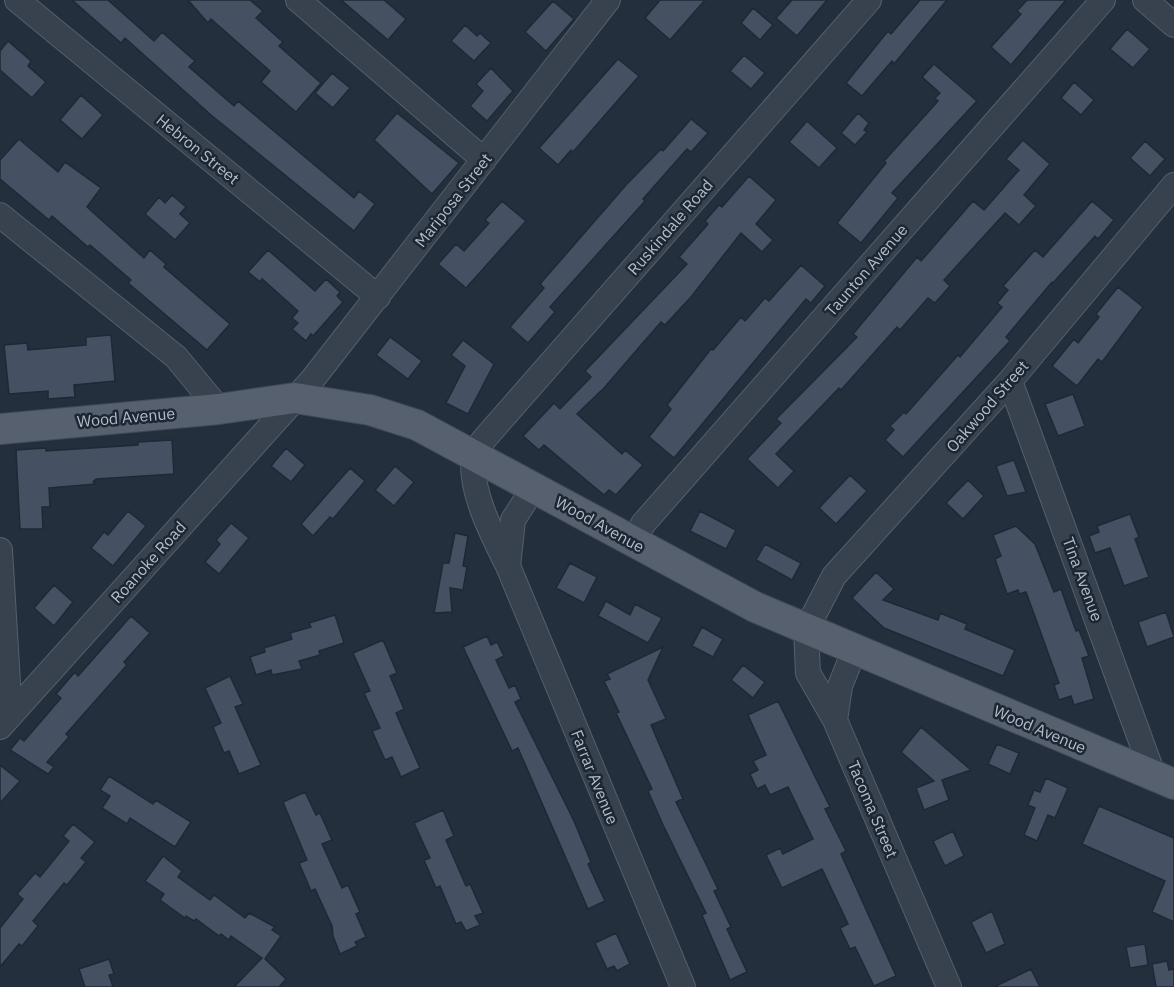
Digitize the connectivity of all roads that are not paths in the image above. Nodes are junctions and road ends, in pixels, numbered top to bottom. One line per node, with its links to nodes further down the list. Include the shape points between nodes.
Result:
1 (17, 0): 11 (street, Hebron Street)
2 (298, 0): 8 (street)
3 (608, 0): 8 (street, Mariposa Street)
4 (869, 0): 16 (street, Ruskindale Road)
5 (1103, 0): 20 (street, Taunton Avenue, via 643,524)
6 (1145, 0): 7 (street)
7 (1174, 25)
8 (484, 160): 11 (street, Mariposa Street)
9 (1174, 184): 12 (street, Oakwood Street)
10 (2, 219): 14 (street, via 176,357)
11 (378, 297): 13 (street, Mariposa Street)
12 (1010, 381): 23 (street, Oakwood Street, via 834,576); 27 (street, Tina Avenue)
13 (296, 398): 14 (main road, Wood Avenue); 16 (main road, Wood Avenue, via 379,413 417,425); 25 (street, Roanoke Road)
14 (219, 409): 15 (main road, Wood Avenue)
15 (0, 429)
16 (474, 455): 17 (main road, Wood Avenue); 19 (street, Farrar Avenue, via 474,483)
17 (503, 471): 18 (main road, Wood Avenue); 19 (street)
18 (534, 487): 20 (main road, Wood Avenue); 22 (street, Farrar Avenue, via 513,520)
19 (487, 516): 22 (street, Farrar Avenue)
20 (633, 543): 23 (main road, Wood Avenue)
21 (0, 550): 25 (street)
22 (508, 566): 28 (street, Farrar Avenue)
23 (806, 630): 24 (main road, Wood Avenue); 26 (street, Tacoma Street, via 808,673)
24 (854, 651): 26 (street, via 840,686); 27 (main road, Wood Avenue)
25 (3, 718)
26 (835, 720): 29 (street, Tacoma Street)
27 (1164, 780)
28 (683, 987)
29 (949, 987)

